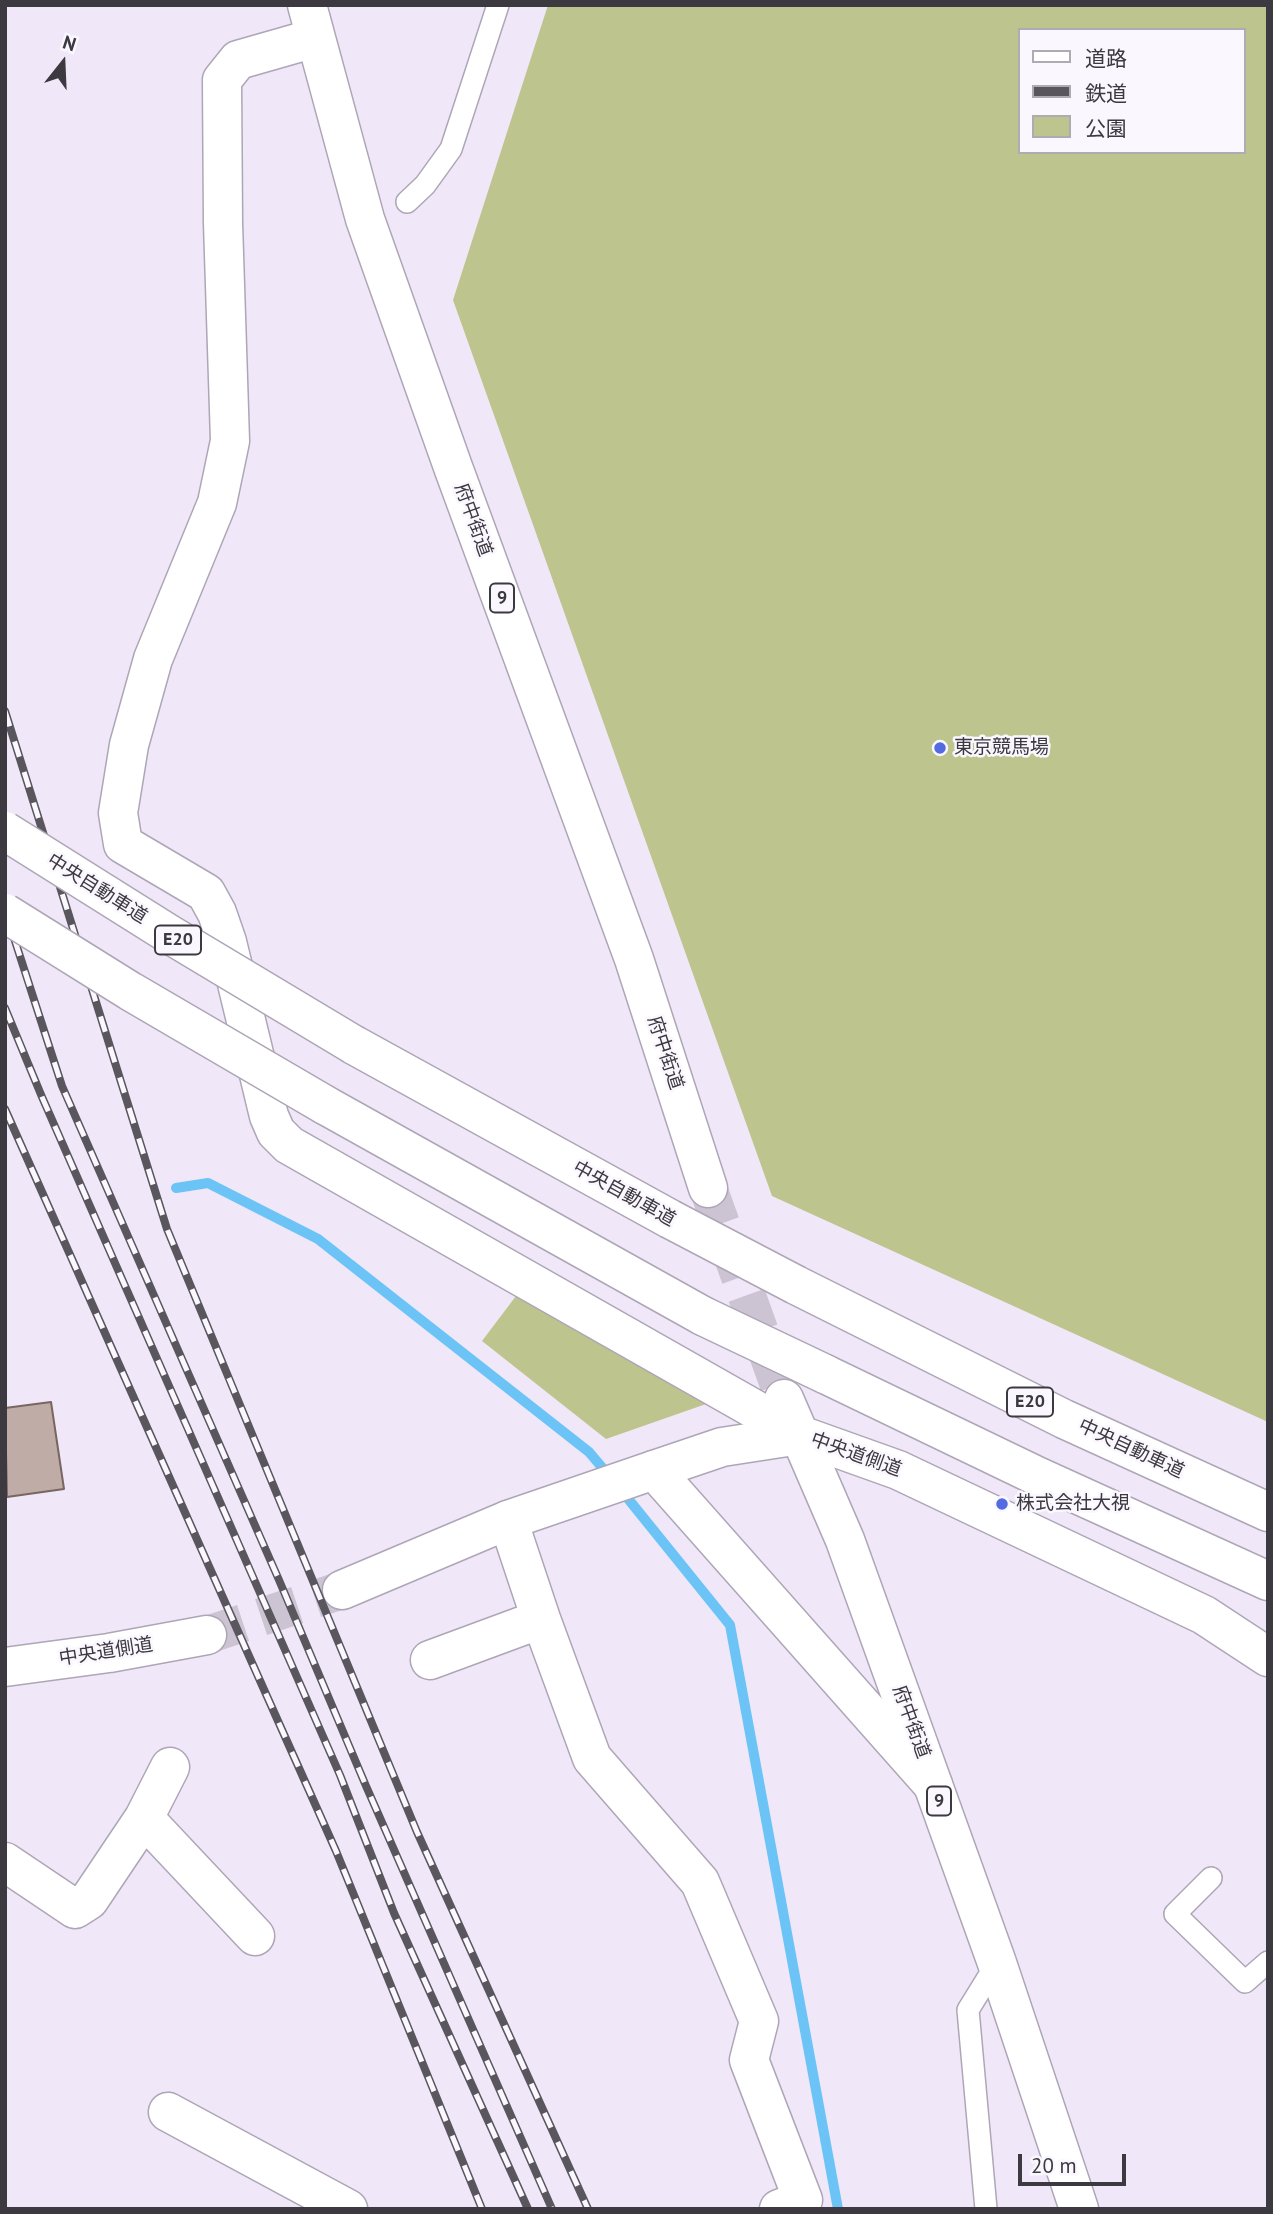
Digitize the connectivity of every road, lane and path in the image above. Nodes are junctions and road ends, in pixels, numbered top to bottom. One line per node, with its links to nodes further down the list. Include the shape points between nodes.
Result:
1 (498, 5): 3 (lane, via 451,149)
2 (311, 22): 6 (main road, 府中街道 / 9, via 365,219 630,946); 8 (main road, via 238,60 222,80 230,441 217,503 153,659 129,745 118,813 123,844 206,893 227,942 269,1116 289,1145)
3 (407, 202)
4 (5, 831): 10 (main road, 中央自動車道 / E20, bridge, via 354,1045 670,1219 1064,1419)
5 (5, 913): 12 (main road, bridge, via 325,1105 703,1316)
6 (708, 1188)
7 (784, 1399): 8 (main road, 府中街道 / 9)
8 (800, 1435): 9 (main road, 中央道側道, via 722,1447); 16 (main road, 中央道側道, via 898,1470 1143,1586 1204,1615); 20 (main road, 府中街道 / 9, via 845,1540)
9 (654, 1470): 11 (main road, 中央道側道); 20 (main road)
10 (1268, 1511)
11 (508, 1520): 13 (main road, 中央道側道); 14 (main road)
12 (1268, 1581)
13 (342, 1590)
14 (541, 1619): 17 (main road); 29 (main road, via 592,1758 700,1882 759,2021 749,2060 803,2200)
15 (207, 1634): 18 (main road, 中央道側道)
16 (1268, 1657)
17 (430, 1660)
18 (5, 1667)
19 (170, 1767): 21 (main road)
20 (934, 1786): 26 (main road, 府中街道 / 9)
21 (144, 1818): 22 (main road, via 89,1900 75,1909); 24 (main road)
22 (5, 1862)
23 (1211, 1878): 25 (lane, via 1175,1914 1245,1982)
24 (255, 1937)
25 (1268, 1962)
26 (997, 1963): 30 (lane, via 968,2010); 31 (main road, 府中街道 / 9)
27 (168, 2112): 28 (main road)
28 (348, 2209)
29 (779, 2209)
30 (986, 2209)
31 (1079, 2209)

